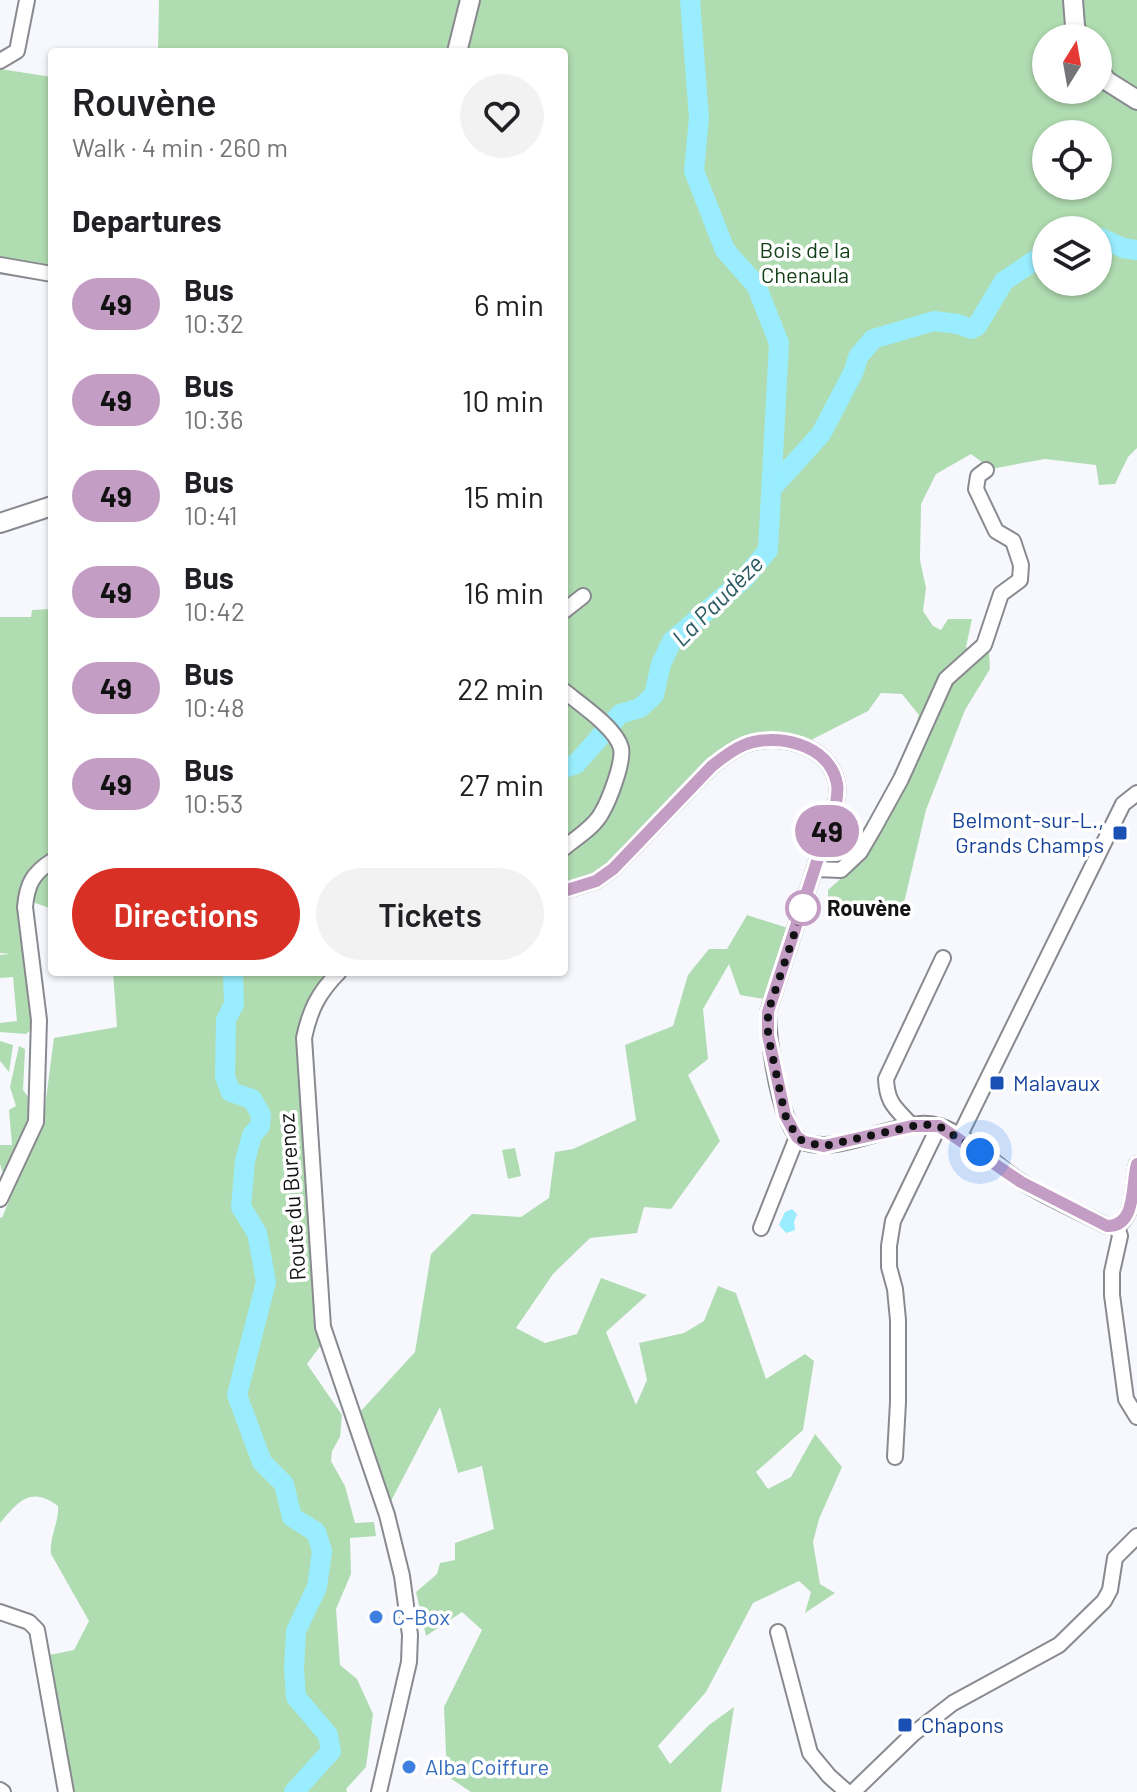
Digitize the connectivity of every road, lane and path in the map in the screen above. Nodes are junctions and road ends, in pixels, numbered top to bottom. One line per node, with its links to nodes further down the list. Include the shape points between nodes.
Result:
1 (27, 0): 6 (street, via 17,51)
2 (470, 0): 5 (street)
3 (1073, 0): 4 (street)
4 (1075, 24)
5 (458, 48)
6 (0, 61)
7 (1112, 84): 8 (street)
8 (1137, 100)
9 (0, 265): 10 (street)
10 (48, 273)
11 (986, 470): 20 (street, via 978,476 976,489 996,531 1013,541 1020,580 1001,594 984,645 946,679 901,779 860,852 841,870)
12 (48, 507): 13 (street)
13 (0, 523)
14 (583, 596): 15 (street)
15 (568, 608)
16 (568, 694): 18 (street, via 597,717 621,747 621,761 601,814)
17 (1137, 793): 27 (street, via 1123,804)
18 (568, 844)
19 (48, 864): 29 (street, via 31,877 25,907 39,1020 36,1122)
20 (815, 869): 21 (street, via 837,783 819,754 787,741 768,740 729,753 613,869); 26 (street, via 768,1012 785,1115)
21 (568, 890)
22 (943, 958): 24 (street, via 886,1079 886,1094)
23 (335, 976): 38 (street, Route du Burenoz, via 311,1009 304,1038 323,1327 387,1515 410,1635 409,1662)
24 (912, 1126): 25 (street); 26 (street, via 824,1146)
25 (939, 1126): 27 (street); 33 (street, via 893,1221 889,1246 898,1320)
26 (797, 1137): 31 (street)
27 (959, 1137): 30 (street, via 1021,1182 1107,1226)
28 (1137, 1164): 30 (street, via 1127,1214)
29 (0, 1199)
30 (1117, 1226): 32 (street, via 1112,1295 1126,1399)
31 (761, 1228)
32 (1137, 1417)
33 (895, 1457)
34 (1137, 1536): 39 (street, via 1115,1558 1104,1601 1059,1645 953,1703)
35 (0, 1612): 37 (street, via 37,1630)
36 (778, 1632): 39 (street, via 810,1753)
37 (66, 1792)
38 (379, 1792)
39 (850, 1792)

